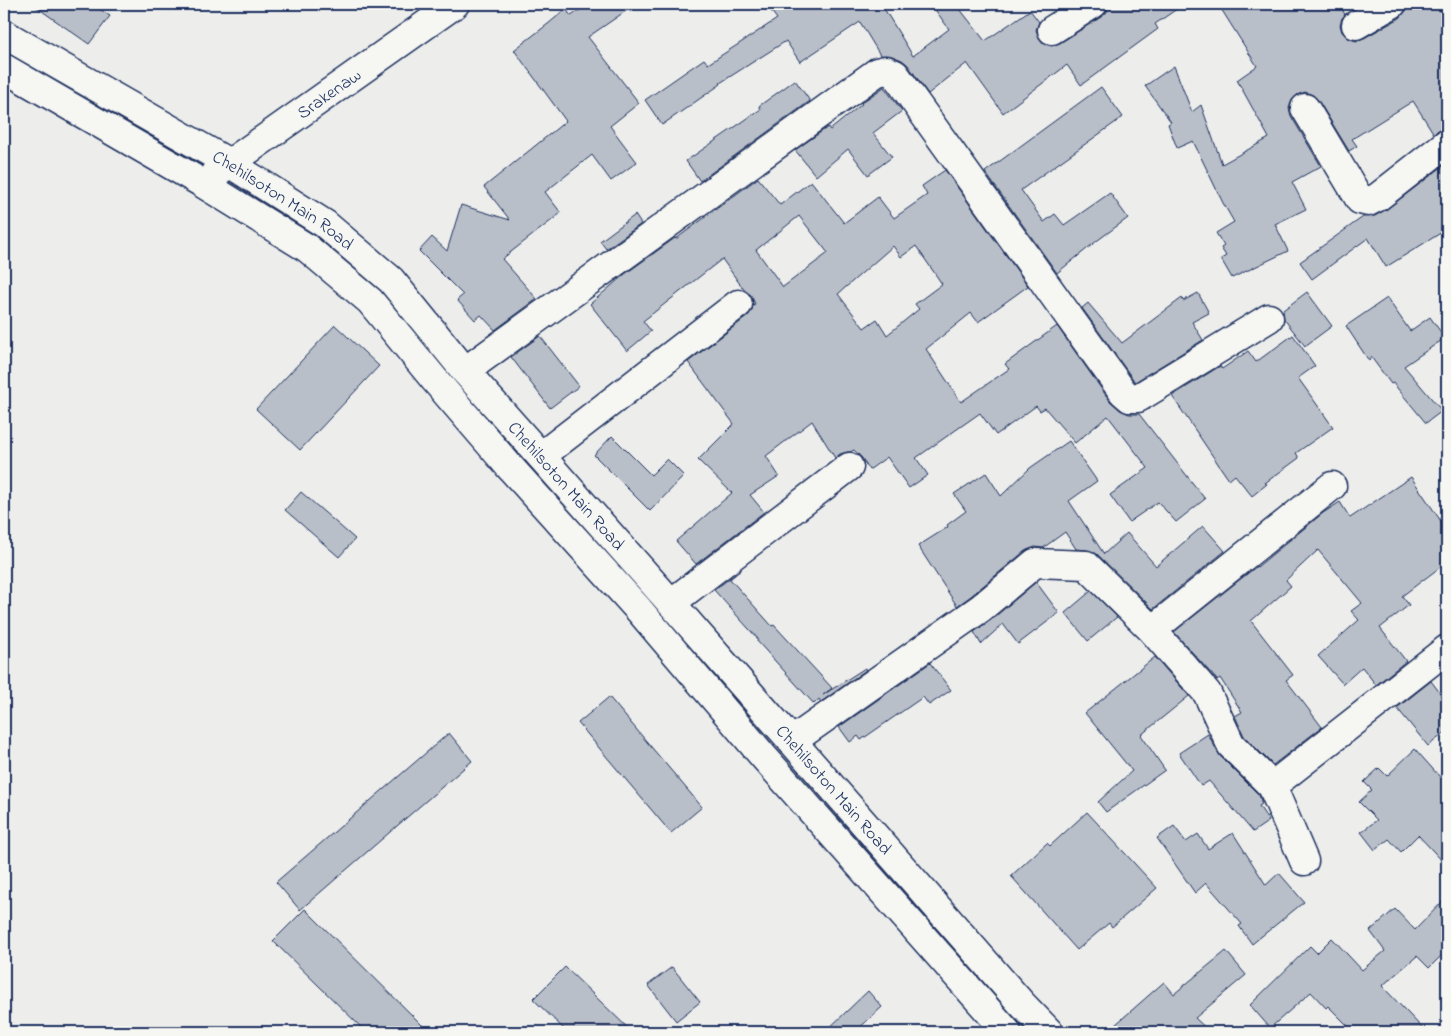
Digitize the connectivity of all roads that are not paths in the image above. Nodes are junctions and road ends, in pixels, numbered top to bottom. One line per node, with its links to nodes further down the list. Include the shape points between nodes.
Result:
1 (455, 4): 10 (main road, Srakenaw)
2 (1093, 4): 5 (main road)
3 (1392, 4): 4 (main road)
4 (1356, 24)
5 (1052, 30)
6 (4, 34): 10 (main road, Chehilsoton Main Road)
7 (4, 68): 11 (main road, Chehilsoton Main Road)
8 (1305, 108): 9 (main road, via 1360,200 1368,202)
9 (1447, 143)
10 (229, 163): 11 (main road, Srakenaw); 14 (main road, Chehilsoton Main Road, via 325,224 391,280)
11 (202, 183): 24 (main road, Chehilsoton Main Road, via 307,248 370,301 508,465 639,610 762,756)
12 (738, 304): 15 (main road)
13 (1269, 318): 14 (main road, via 1138,398 1130,398 895,74 886,70 877,72)
14 (466, 372): 15 (main road, Chehilsoton Main Road)
15 (541, 456): 18 (main road, Chehilsoton Main Road)
16 (849, 467): 18 (main road)
17 (1332, 486): 19 (main road)
18 (671, 603): 21 (main road, Chehilsoton Main Road)
19 (1152, 630): 21 (main road, via 1086,565 1035,564 980,608); 22 (main road, via 1207,692 1231,745)
20 (1447, 649): 22 (main road)
21 (792, 742): 25 (main road, Chehilsoton Main Road)
22 (1272, 786): 23 (main road)
23 (1304, 861)
24 (1006, 1032)
25 (1049, 1032)

